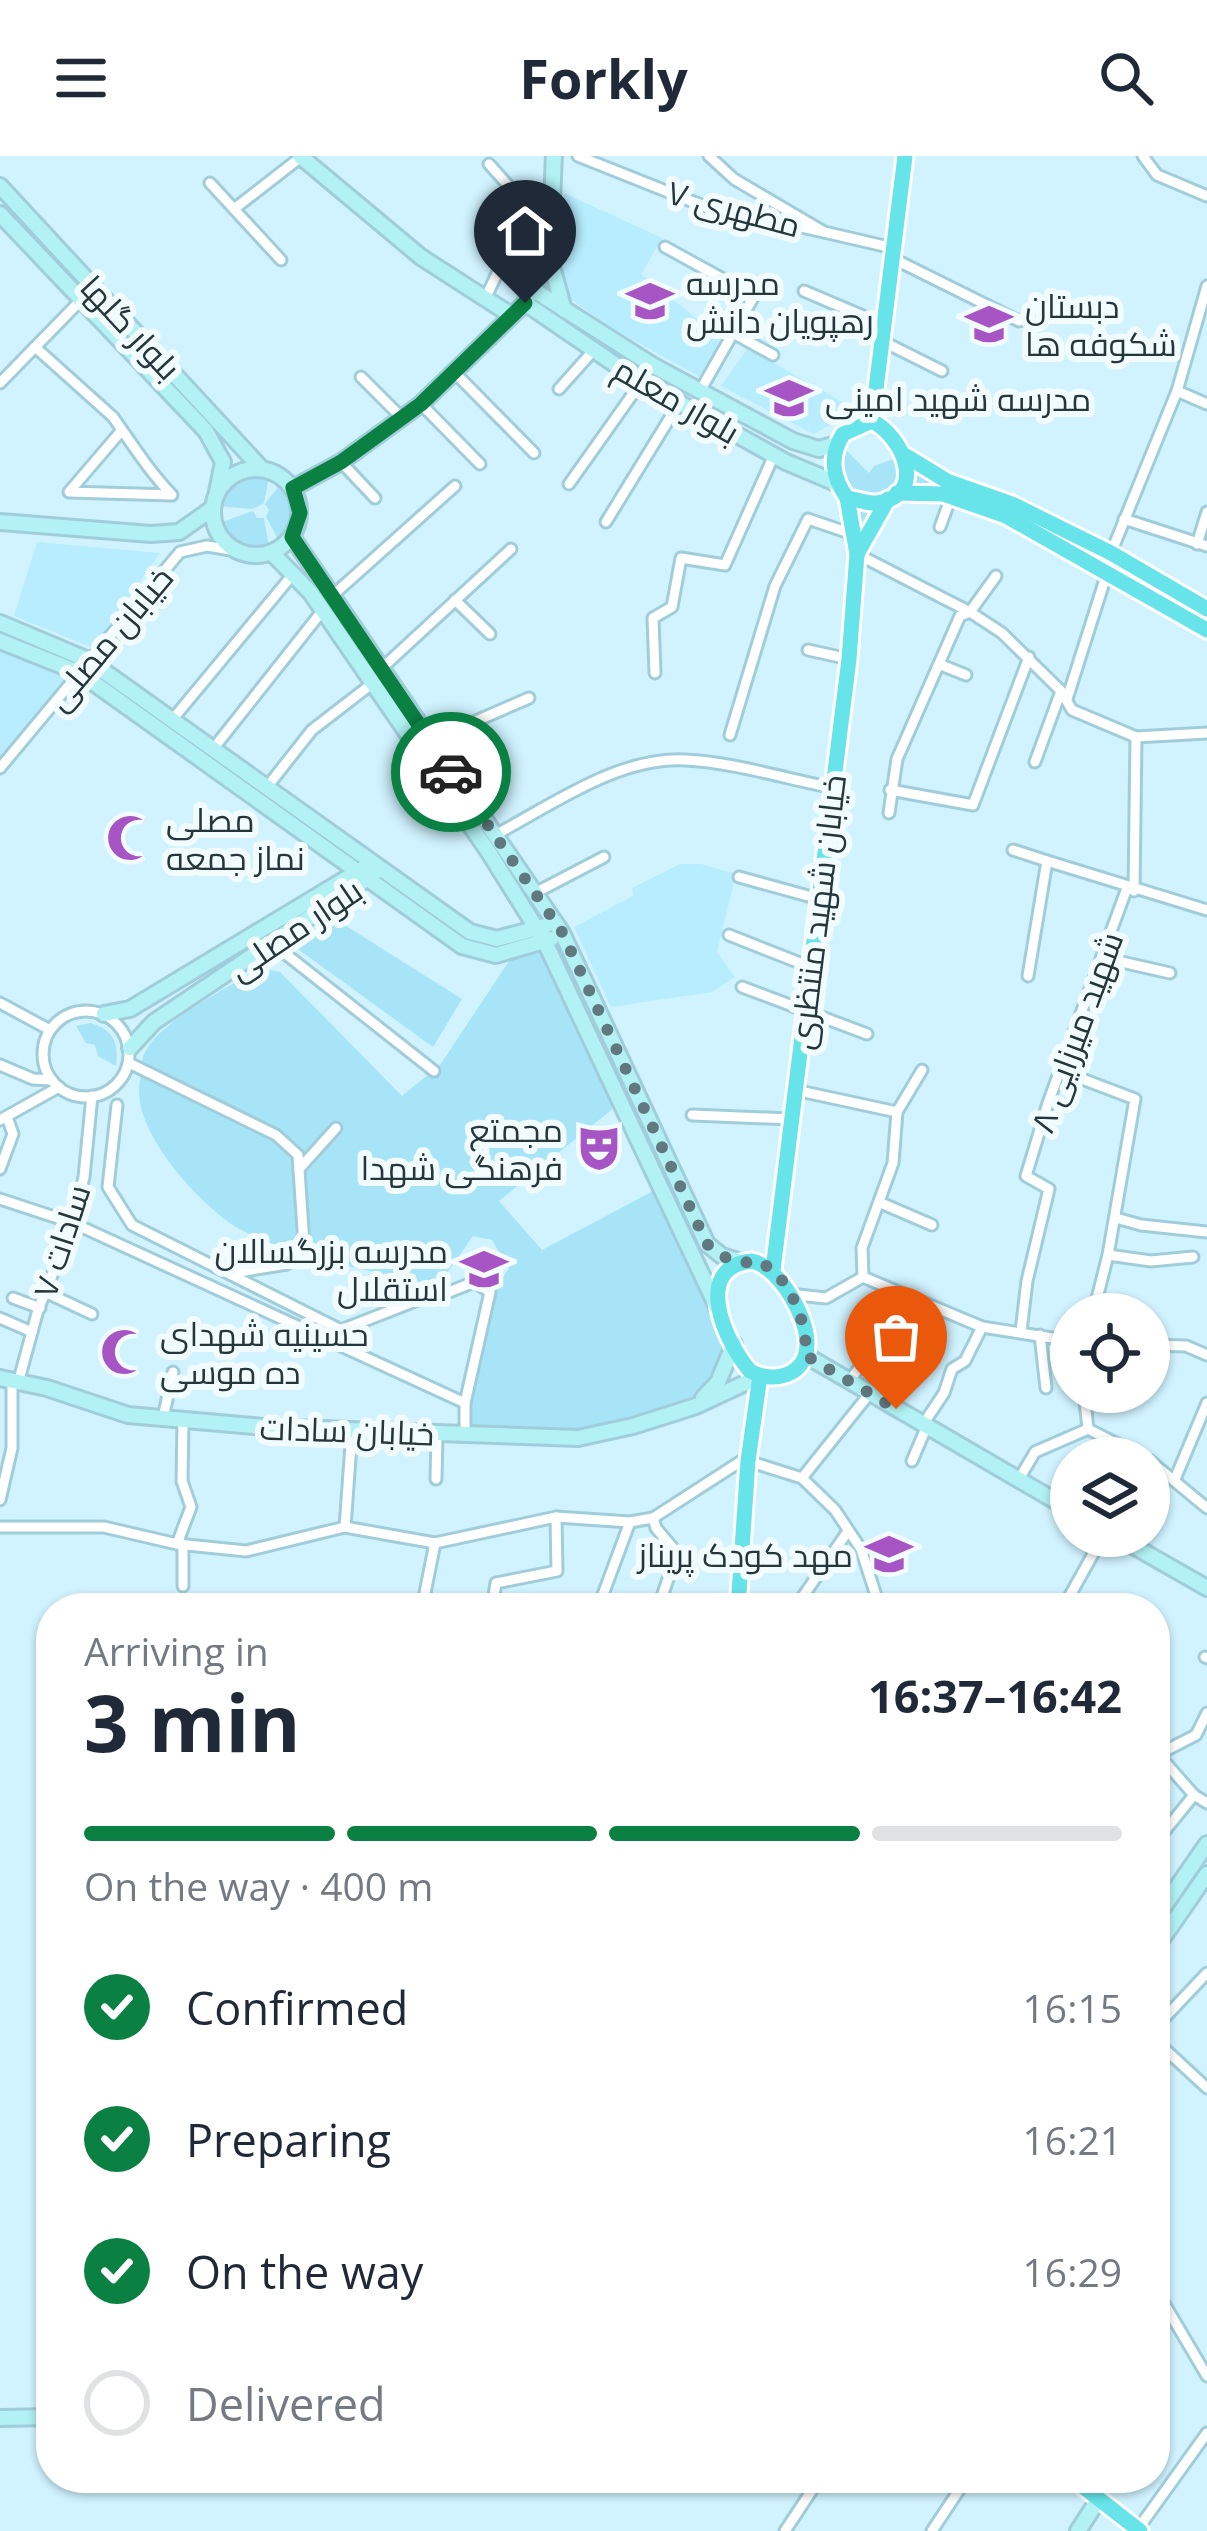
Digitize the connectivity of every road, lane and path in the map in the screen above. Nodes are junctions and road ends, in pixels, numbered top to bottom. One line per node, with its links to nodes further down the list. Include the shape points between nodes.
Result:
1 (554, 156): 11 (street)
2 (578, 156): 15 (street, مطهری ۷, via 701,205)
3 (905, 156): 19 (main road)
4 (1144, 156): 12 (street, via 1157,175)
5 (300, 157): 13 (street); 25 (street, via 421,257)
6 (715, 157): 15 (street, via 734,179)
7 (489, 164): 10 (street)
8 (210, 183): 13 (street)
9 (0, 186): 16 (street, بلوار گلها)
10 (514, 194): 11 (street); 25 (street, via 504,259)
11 (551, 196): 18 (street)
12 (1207, 196)
13 (234, 209): 20 (street)
14 (0, 214): 16 (street, بلوار گلها)
15 (824, 232): 19 (street, مطهری ۷)
16 (39, 241): 24 (street, بلوار گلها); 55 (street, بلوار گلها)
17 (665, 247): 29 (street, via 754,296)
18 (548, 251): 23 (street); 26 (street)
19 (892, 253): 28 (street, مطهری ۷); 30 (main road)
20 (281, 260)
21 (1207, 286): 42 (street)
22 (804, 291): 30 (street)
23 (530, 297): 26 (street, بلوار معلم); 27 (street); 32 (street, بلوار معلم)
24 (82, 298): 31 (street); 60 (street, بلوار گلها, via 216,445 223,462)
25 (485, 298): 27 (street)
26 (564, 310): 34 (street, بلوار معلم)
27 (511, 315): 36 (street)
28 (1019, 321)
29 (733, 333): 33 (street); 41 (street)
30 (884, 333): 35 (street); 47 (main road)
31 (35, 347): 39 (street); 48 (street)
32 (593, 350): 38 (street, بلوار معلم); 40 (street)
33 (773, 356)
34 (652, 365): 38 (street); 41 (street, بلوار معلم)
35 (942, 371)
36 (455, 373): 44 (street); 50 (street)
37 (362, 377): 46 (street)
38 (641, 381): 43 (street, بلوار معلم); 57 (street)
39 (0, 383)
40 (560, 389)
41 (700, 391): 49 (street, بلوار معلم, via 793,441 819,449)
42 (1177, 391): 45 (street); 67 (street)
43 (679, 403): 51 (street, بلوار معلم); 69 (street)
44 (421, 404): 46 (street); 54 (street)
45 (1207, 404)
46 (402, 418): 53 (street)
47 (872, 421): 49 (main road); 52 (main road)
48 (122, 430): 48 (street, via 150,472 172,495 69,492)
49 (837, 444): 56 (main road)
50 (534, 454)
51 (774, 455): 56 (street, بلوار معلم); 96 (street, via 724,565 681,558 672,607 653,618)
52 (906, 456): 61 (main road); 77 (main road)
53 (341, 462): 59 (street); 64 (street)
54 (480, 464)
55 (261, 469): 59 (street); 60 (street, via 236,473)
56 (836, 483): 63 (main road)
57 (569, 484)
58 (454, 486): 82 (street)
59 (293, 488): 72 (street, via 300,513)
60 (217, 492): 65 (street)
61 (892, 496): 62 (main road); 63 (main road); 78 (main road)
62 (951, 497): 70 (street); 79 (main road, via 1006,516)
63 (847, 498): 71 (main road)
64 (375, 499)
65 (213, 508): 68 (street, via 179,532 151,534); 75 (street, via 217,531)
66 (1207, 512): 73 (street)
67 (1124, 519): 73 (street); 77 (street)
68 (0, 522)
69 (606, 522)
70 (940, 526)
71 (855, 535): 78 (main road); 103 (street, via 808,519 775,586)
72 (292, 537): 76 (street); 80 (street)
73 (1202, 545)
74 (511, 549): 83 (street)
75 (237, 551): 76 (street); 95 (street, خیابان مصلی, via 180,552)
76 (272, 553): 80 (street)
77 (1111, 553): 84 (main road)
78 (857, 554): 86 (street); 93 (main road, خیابان شهید منتظری)
79 (1107, 573): 88 (main road); 99 (street)
80 (303, 575): 82 (street); 85 (street); 101 (street)
81 (996, 576): 86 (street)
82 (332, 596): 98 (street)
83 (455, 600): 89 (street); 98 (street)
84 (1207, 609)
85 (322, 610): 98 (street); 106 (street)
86 (970, 611): 92 (street); 94 (street, via 960,616)
87 (0, 623): 95 (street)
88 (1207, 630)
89 (490, 634)
90 (0, 640): 95 (street)
91 (808, 650): 93 (street)
92 (1029, 657): 99 (street); 111 (street, via 973,805)
93 (849, 659): 110 (main road, خیابان شهید منتظری)
94 (940, 665): 97 (street); 111 (street)
95 (84, 667): 101 (street); 108 (street, خیابان مصلی); 117 (street)
96 (655, 673)
97 (966, 675)
98 (377, 676): 105 (street); 109 (street, via 312,730); 126 (street)
99 (1064, 696): 104 (street, via 1072,710); 107 (street)
100 (529, 698): 105 (street)
101 (172, 720): 106 (street)
102 (1207, 733): 104 (street)
103 (730, 735)
104 (1136, 737): 120 (street, شهید میرزایی ۸)
105 (430, 741): 113 (street)
106 (213, 749): 109 (street)
107 (1035, 762)
108 (0, 768)
109 (267, 788): 118 (street)
110 (833, 788): 113 (street, via 684,760 662,763 603,778); 122 (main road, خیابان شهید منتظری)
111 (890, 790): 112 (street)
112 (889, 813)
113 (495, 835): 121 (street)
114 (1013, 850): 116 (street)
115 (604, 857): 121 (street)
116 (1048, 861): 120 (street); 131 (street)
117 (356, 869): 118 (street, بلوار مصلی); 134 (street, بلوار مصلی, via 130,1010)
118 (374, 873): 126 (street, via 482,937); 127 (street, بلوار مصلی)
119 (739, 877): 122 (street)
120 (1131, 890): 123 (street); 128 (street, شهید میرزایی ۸)
121 (535, 893): 124 (street)
122 (819, 899): 129 (main road, خیابان شهید منتظری)
123 (1207, 910)
124 (559, 927): 126 (street); 160 (street)
125 (730, 934): 129 (street)
126 (541, 936): 161 (street)
127 (273, 944): 138 (street, بلوار مصلی, via 154,1022); 141 (street)
128 (1104, 958): 130 (street); 142 (street, شهید میرزایی ۸)
129 (811, 967): 135 (main road, خیابان شهید منتظری)
130 (1170, 973)
131 (1028, 976)
132 (742, 987): 135 (street)
133 (0, 1003): 136 (street)
134 (104, 1014): 136 (street, via 74,1012); 138 (street, via 125,1034)
135 (805, 1014): 137 (street); 144 (main road, خیابان شهید منتظری)
136 (50, 1030): 143 (street, via 44,1060)
137 (867, 1034)
138 (129, 1056): 145 (street, via 117,1084); 153 (street, via 276,1135 298,1155)
139 (0, 1065): 143 (street)
140 (922, 1070): 147 (street)
141 (434, 1071)
142 (1061, 1071): 156 (street, via 1135,1099); 182 (street, شهید میرزایی ۸, via 1025,1176 1049,1190)
143 (56, 1084): 145 (street); 149 (street)
144 (795, 1090): 147 (street); 150 (main road, خیابان شهید منتظری)
145 (92, 1096): 157 (street, سادات ۷)
146 (117, 1106): 168 (street, via 108,1187 132,1225)
147 (897, 1112): 155 (street)
148 (692, 1115): 150 (street)
149 (3, 1118): 152 (street, via 13,1134)
150 (791, 1119): 167 (main road, خیابان شهید منتظری)
151 (336, 1128): 153 (street)
152 (0, 1169)
153 (299, 1169): 164 (street)
154 (0, 1199): 157 (street)
155 (881, 1203): 158 (street); 169 (street, via 862,1248)
156 (1116, 1218): 159 (street); 162 (street)
157 (73, 1222): 170 (street, سادات ۷); 197 (street)
158 (932, 1226)
159 (1207, 1232)
160 (707, 1244): 161 (street); 165 (street)
161 (690, 1253): 177 (street)
162 (1108, 1256): 163 (street); 171 (street)
163 (1193, 1257)
164 (305, 1261)
165 (741, 1262): 167 (main road); 177 (main road, via 722,1275)
166 (287, 1264): 168 (street)
167 (773, 1270): 173 (main road)
168 (230, 1274): 176 (street, via 341,1330)
169 (863, 1277): 173 (street, via 826,1298); 174 (street)
170 (47, 1293): 178 (street, سادات ۷); 179 (street)
171 (1098, 1293)
172 (444, 1294): 197 (street, via 474,1282 490,1292)
173 (789, 1294): 188 (main road, via 806,1334)
174 (902, 1295): 181 (street); 192 (street)
175 (13, 1298): 178 (street)
176 (423, 1298)
177 (717, 1307): 186 (main road)
178 (40, 1308): 183 (street, سادات ۷)
179 (92, 1313)
180 (0, 1318): 183 (street)
181 (982, 1327): 182 (street); 202 (street)
182 (1021, 1331): 184 (street)
183 (32, 1332): 193 (street, سادات ۷)
184 (1040, 1335): 185 (street); 194 (street)
185 (1050, 1337)
186 (734, 1344): 191 (main road); 198 (street, via 718,1382)
187 (1170, 1346): 189 (street)
188 (805, 1355): 191 (main road, via 782,1377); 192 (street)
189 (1207, 1355)
190 (173, 1372): 200 (street)
191 (760, 1376): 198 (street, خیابان سادات); 208 (main road)
192 (850, 1380): 195 (street)
193 (10, 1381): 200 (street, خیابان سادات); 216 (street, سادات ۷, via 12,1448)
194 (1046, 1388)
195 (870, 1393): 202 (street); 212 (street)
196 (1207, 1402): 214 (street)
197 (465, 1403): 206 (street)
198 (696, 1406): 206 (street, خیابان سادات, via 578,1438)
199 (1086, 1413): 203 (street)
200 (163, 1418): 201 (street, خیابان سادات)
201 (183, 1420): 204 (street, خیابان سادات); 225 (street, via 190,1507)
202 (924, 1427): 209 (street); 213 (street)
203 (1088, 1429): 207 (street); 213 (street, via 1035,1452)
204 (352, 1431): 205 (street, خیابان سادات); 222 (street)
205 (437, 1434): 206 (street, خیابان سادات); 211 (street)
206 (465, 1434)
207 (1104, 1437)
208 (748, 1458): 212 (street); 219 (street); 234 (main road)
209 (912, 1461)
210 (1170, 1475): 214 (street)
211 (436, 1478)
212 (802, 1478): 223 (street)
213 (1018, 1479): 215 (street)
214 (1175, 1479): 217 (street)
215 (1050, 1498)
216 (0, 1500)
217 (1207, 1508)
218 (556, 1517): 220 (street); 224 (street); 231 (street, via 557,1571 496,1583)
219 (653, 1518): 220 (street); 233 (street, via 676,1553)
220 (630, 1522): 232 (street)
221 (0, 1527): 225 (street, via 104,1527)
222 (346, 1527): 224 (street); 225 (street, via 246,1551)
223 (848, 1531): 235 (street); 236 (street)
224 (435, 1543): 230 (street)
225 (180, 1544): 229 (street)
226 (1091, 1557): 237 (street)
227 (1155, 1557): 228 (street)
228 (1206, 1585)
229 (183, 1586)
230 (425, 1593)
231 (494, 1593)
232 (604, 1593)
233 (663, 1593)
234 (739, 1593)
235 (805, 1593)
236 (875, 1593)
237 (1071, 1593)
238 (1207, 1713): 239 (street, via 1196,1735)
239 (1170, 1748)
240 (1170, 1770): 241 (street)
241 (1194, 1795): 242 (street); 243 (street)
242 (1207, 1803)
243 (1170, 1825)
244 (1207, 1844): 246 (street)
245 (1207, 1874): 247 (street)
246 (1170, 1897)
247 (1170, 1927)
248 (1207, 1973): 249 (street)
249 (1170, 2012)
250 (1170, 2054): 251 (street)
251 (1207, 2089)
252 (1170, 2313): 253 (street)
253 (1207, 2376)
254 (36, 2417): 255 (street)
255 (0, 2418)
256 (1207, 2433): 257 (street)
257 (1170, 2486)
258 (810, 2493): 264 (street)
259 (957, 2493): 265 (street)
260 (1090, 2493): 262 (main road)
261 (1165, 2493): 263 (street)
262 (1098, 2500): 263 (main road); 266 (street)
263 (1139, 2530)
264 (785, 2531)
265 (932, 2531)
266 (1078, 2531)

